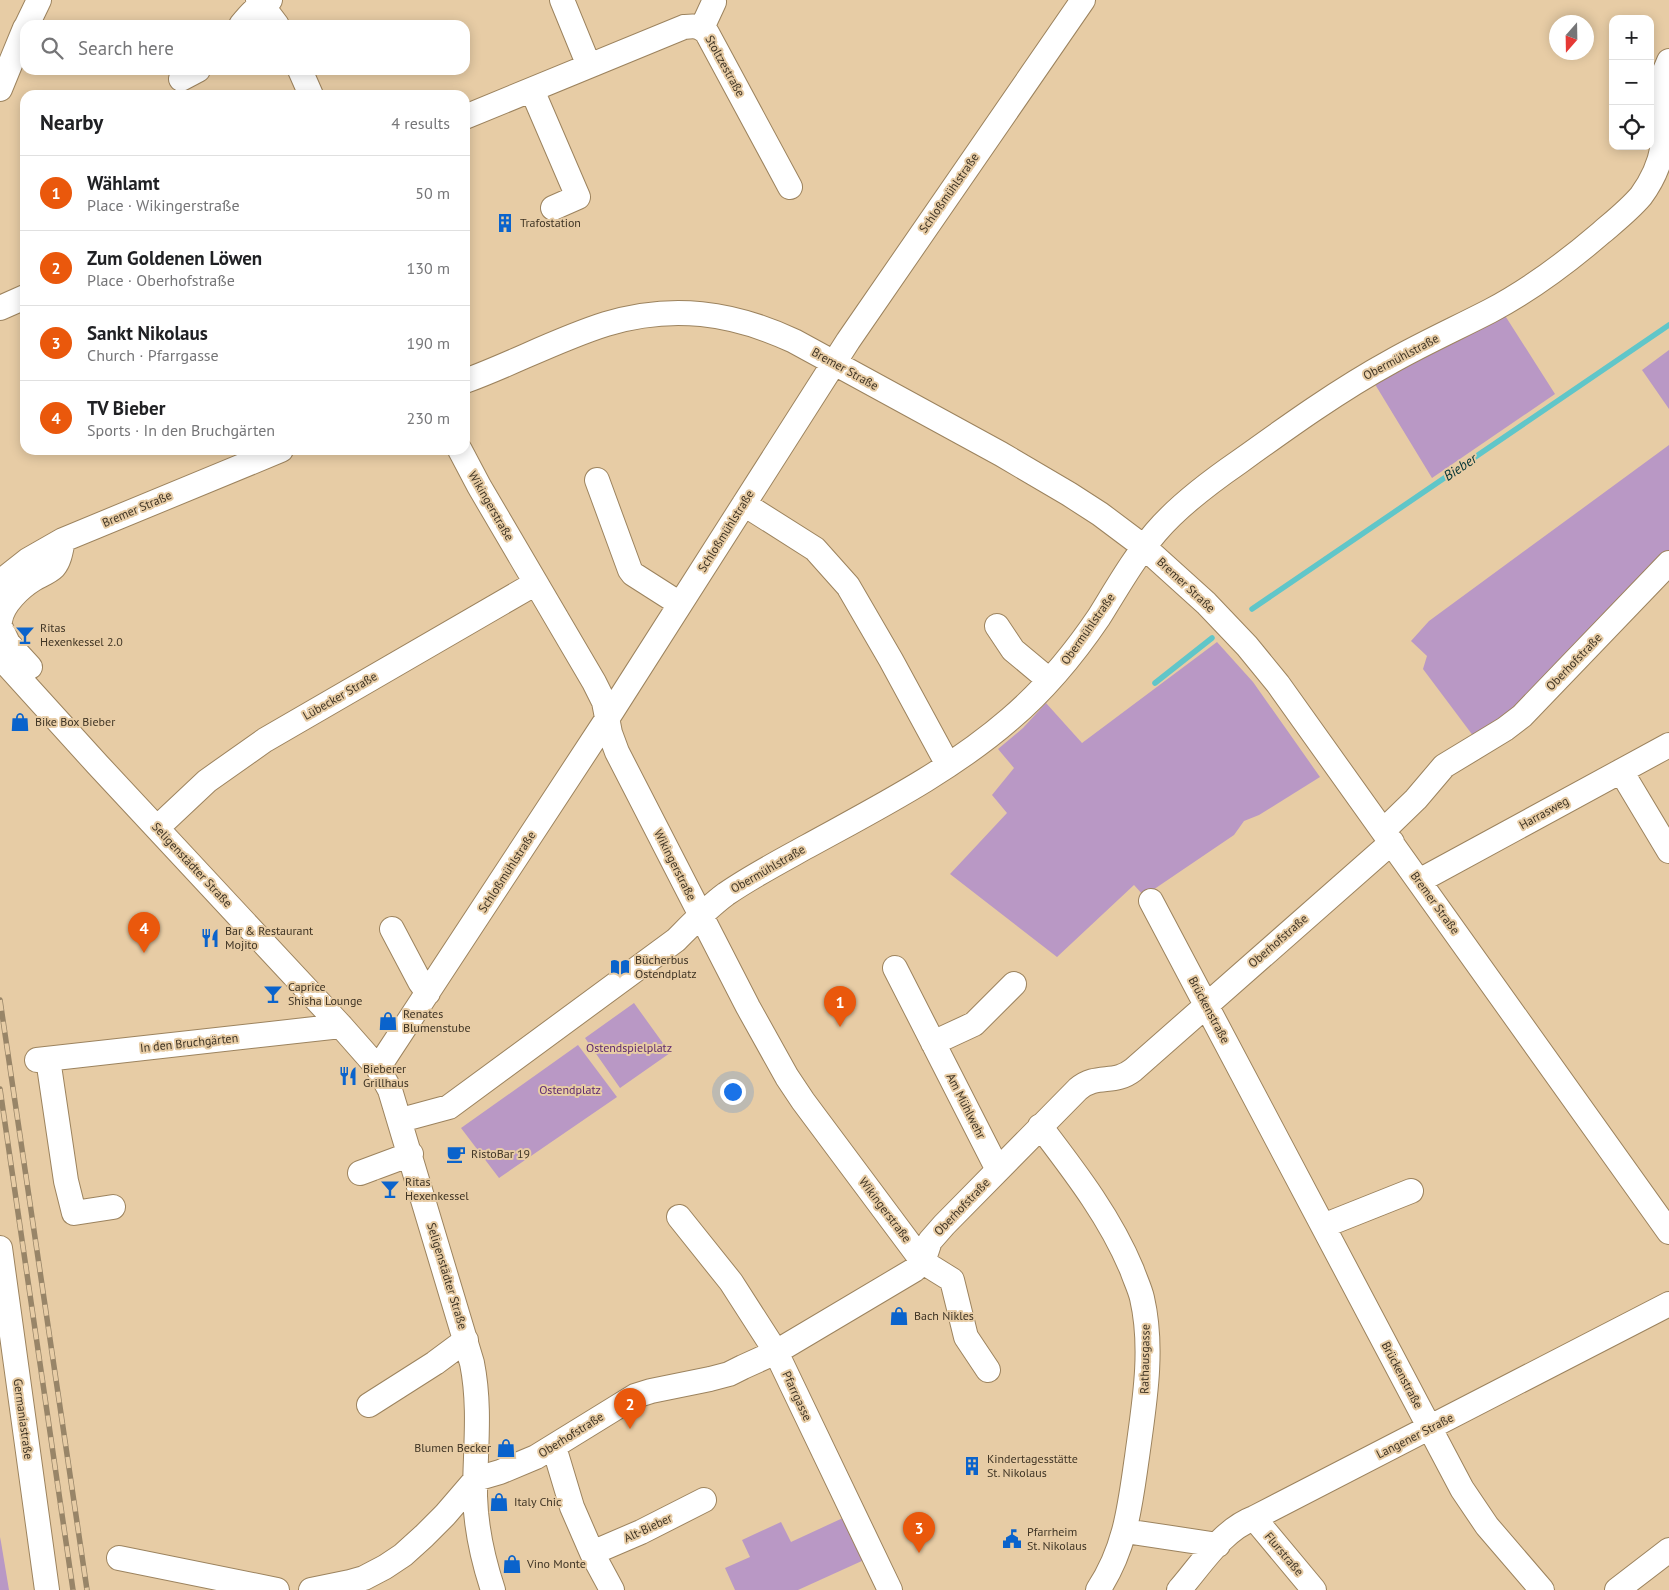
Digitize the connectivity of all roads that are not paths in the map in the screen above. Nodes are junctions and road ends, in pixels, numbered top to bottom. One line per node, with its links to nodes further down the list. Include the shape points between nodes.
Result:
1 (38, 0): 6 (street)
2 (562, 0): 12 (street)
3 (1083, 0): 22 (street, Schloßmühlstraße)
4 (263, 1): 7 (street); 8 (street)
5 (714, 2): 9 (street)
6 (29, 20)
7 (246, 20)
8 (274, 20)
9 (702, 28): 12 (street, Stoltzestraße, via 684,27); 18 (street, Stoltzestraße)
10 (20, 41): 14 (street)
11 (1669, 61): 29 (street, Obermühlstraße, via 1664,72 1663,158 1657,175 1633,205 1553,272 1522,293 1393,360 1292,424 1194,496)
12 (589, 66): 16 (street, Stoltzestraße)
13 (302, 75): 15 (street)
14 (0, 89)
15 (309, 90)
16 (532, 90): 17 (street, Stoltzestraße); 19 (street, via 578,197)
17 (470, 115)
18 (790, 187)
19 (553, 208)
20 (20, 299): 21 (street)
21 (0, 308)
22 (833, 363): 23 (street, Bremer Straße, via 794,341 753,324 707,314 668,313 605,324); 27 (street, Schloßmühlstraße); 29 (street, Bremer Straße, via 1044,478)
23 (470, 379)
24 (269, 455): 28 (street, Bremer Straße)
25 (463, 455): 32 (street, Wikingerstraße)
26 (598, 480): 33 (street, via 630,570)
27 (744, 504): 33 (street, Schloßmühlstraße); 42 (street, via 815,549 848,586)
28 (62, 540): 31 (street, Bremer Straße, via 28,560); 34 (street, via 58,562 7,603)
29 (1144, 547): 38 (street, Obermühlstraße, via 1084,638); 45 (street, Bremer Straße, via 1206,603 1261,662)
30 (1669, 563): 45 (street, Oberhofstraße, via 1522,716 1444,766)
31 (0, 582)
32 (536, 584): 39 (street, Wikingerstraße, via 594,682 604,702); 44 (street, Lübecker Straße, via 265,740 207,781)
33 (680, 604): 39 (street, Schloßmühlstraße)
34 (0, 620)
35 (0, 626): 40 (street, via 8,642 74,717 76,726)
36 (997, 626): 38 (street, via 1013,650)
37 (0, 657): 40 (street, Seligenstädter Straße)
38 (1049, 680): 42 (street, Obermühlstraße, via 995,732)
39 (607, 719): 49 (street, Wikingerstraße, via 617,752); 53 (street, Schloßmühlstraße)
40 (72, 736): 44 (street, Seligenstädter Straße)
41 (1669, 745): 43 (street, Harrasweg)
42 (948, 765): 49 (street, Obermühlstraße, via 752,877)
43 (1621, 770): 46 (street); 47 (street, Harrasweg)
44 (157, 828): 55 (street, Seligenstädter Straße)
45 (1388, 836): 47 (street, Bremer Straße); 54 (street, Oberhofstraße)
46 (1669, 851)
47 (1419, 881): 67 (street, Bremer Straße)
48 (1151, 901): 54 (street, Brückenstraße)
49 (700, 915): 58 (street, Obermühlstraße, via 676,940 449,1107); 69 (street, Wikingerstraße, via 767,1043 803,1101)
50 (392, 929): 53 (street)
51 (894, 968): 56 (street, Am Mühlwehr)
52 (1014, 984): 56 (street, via 974,1024)
53 (428, 993): 57 (street, Schloßmühlstraße)
54 (1206, 1005): 59 (street, Oberhofstraße, via 1126,1076 1085,1083); 66 (street, Brückenstraße)
55 (342, 1026): 57 (street, Seligenstädter Straße); 64 (street, In den Bruchgärten, via 42,1060 74,1213)
56 (933, 1043): 61 (street, Am Mühlwehr)
57 (378, 1068): 58 (street, Seligenstädter Straße)
58 (400, 1120): 60 (street, Seligenstädter Straße)
59 (1040, 1126): 61 (street, Oberhofstraße); 80 (street, Rathausgasse, via 1110,1226 1124,1250 1142,1297 1146,1327 1146,1378)
60 (410, 1154): 62 (street); 71 (street, Seligenstädter Straße)
61 (998, 1170): 69 (street, Oberhofstraße, via 935,1235)
62 (360, 1174)
63 (1411, 1191): 66 (street)
64 (113, 1207)
65 (679, 1216): 72 (street, Pfarrgasse, via 731,1282)
66 (1323, 1226): 75 (street, Brückenstraße)
67 (1669, 1232)
68 (0, 1248): 86 (street, Germaniastraße)
69 (923, 1262): 72 (street, Oberhofstraße); 73 (street, via 952,1280 966,1337)
70 (1669, 1304): 75 (street, Langener Straße)
71 (466, 1340): 74 (street); 77 (street, Seligenstädter Straße, via 478,1399)
72 (776, 1352): 76 (street, Oberhofstraße, via 729,1374 635,1396); 91 (street, Pfarrgasse)
73 (988, 1370)
74 (369, 1405)
75 (1430, 1428): 79 (street, Langener Straße); 95 (street, Brückenstraße, via 1473,1507)
76 (554, 1447): 77 (street, Oberhofstraße, via 519,1465); 83 (street, via 572,1507)
77 (476, 1479): 85 (street, via 446,1515); 89 (street, Seligenstädter Straße, via 479,1531)
78 (704, 1500): 83 (street, Alt-Bieber)
79 (1254, 1518): 81 (street, Langener Straße, via 1235,1527); 94 (street, Flurstraße)
80 (1125, 1531): 81 (street); 92 (street, Rathausgasse, via 1116,1560)
81 (1218, 1545): 93 (street, Langener Straße)
82 (1669, 1550): 96 (street)
83 (592, 1553): 90 (street)
84 (120, 1558): 87 (street)
85 (367, 1584): 88 (street, via 350,1582)
86 (47, 1590)
87 (277, 1590)
88 (311, 1590)
89 (493, 1590)
90 (612, 1590)
91 (890, 1590)
92 (1098, 1590)
93 (1179, 1590)
94 (1314, 1590)
95 (1542, 1590)
96 (1617, 1590)

